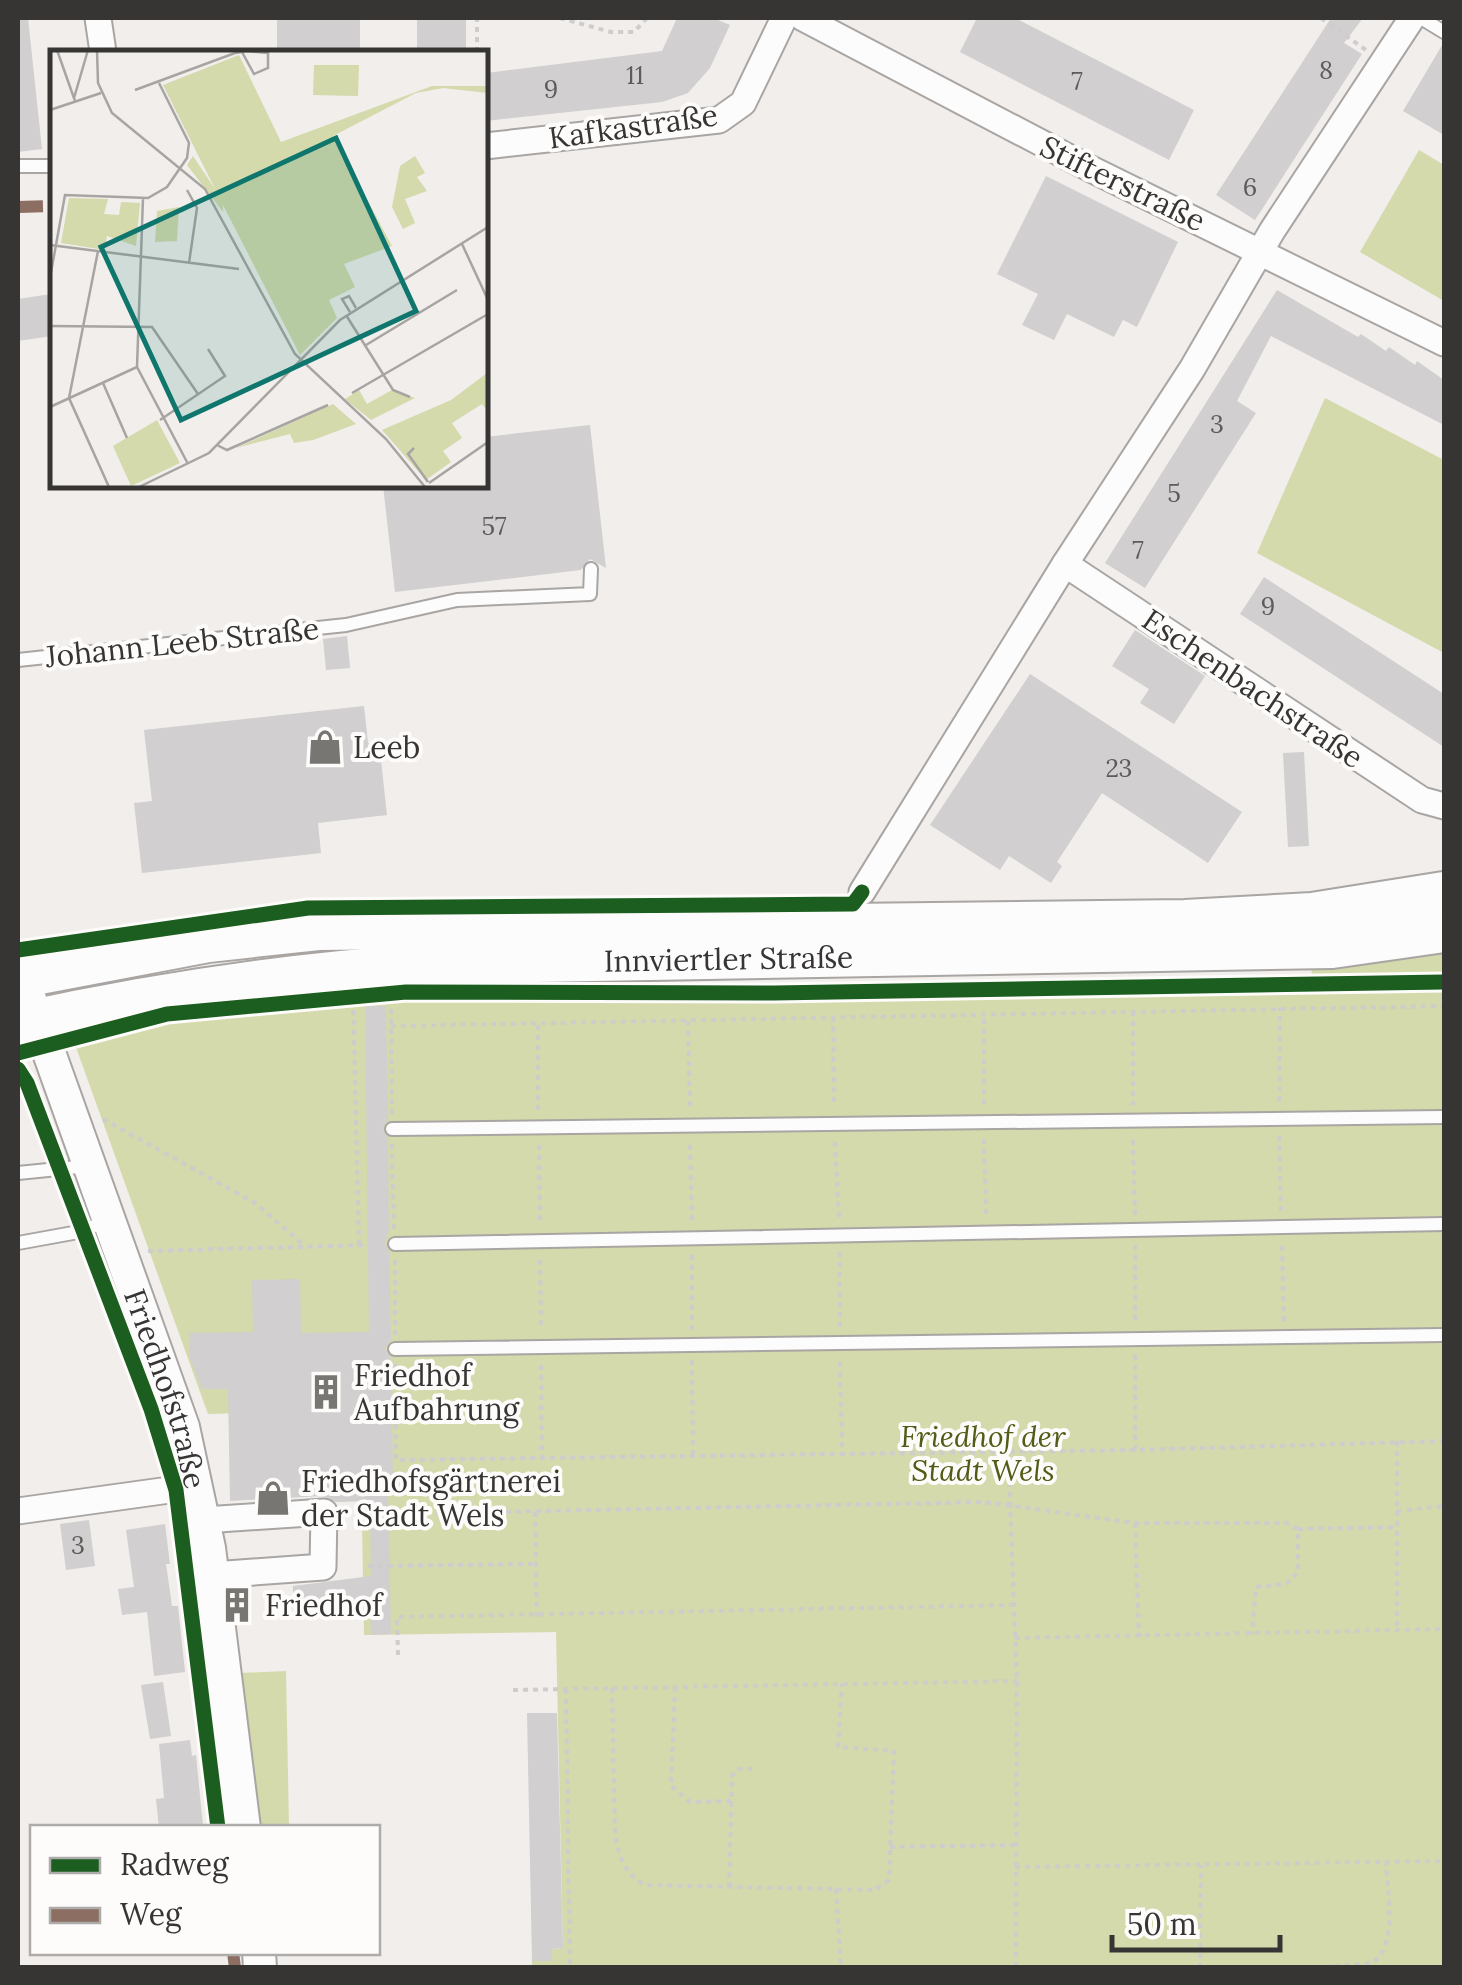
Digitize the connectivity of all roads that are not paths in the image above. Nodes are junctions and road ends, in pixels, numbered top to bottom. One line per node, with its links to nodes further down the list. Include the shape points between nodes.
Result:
1 (98, 18): 7 (street)
2 (784, 18): 8 (street, Kafkastraße, via 743,103 719,120)
3 (804, 18): 11 (street, Stifterstraße)
4 (1412, 18): 11 (street)
5 (1421, 18): 6 (lane)
6 (1444, 32)
7 (104, 50)
8 (488, 146)
9 (18, 166): 10 (lane)
10 (50, 166)
11 (1260, 250): 12 (street, Stifterstraße); 13 (street, via 1192,369)
12 (1444, 343)
13 (1065, 564): 16 (street, Eschenbachstraße, via 1422,800); 17 (street)
14 (591, 569): 15 (lane, Johann Leeb Straße, via 590,594 457,600 346,625)
15 (18, 660)
16 (1444, 806)
17 (862, 892)
18 (1444, 892): 20 (main road, Innviertler Straße, via 1312,913 1185,920 318,930)
19 (1444, 932): 21 (main road, Innviertler Straße, via 1332,948 394,966 225,982)
20 (19, 974): 21 (street, Friedhofstraße)
21 (27, 1021): 24 (street, Friedhofstraße)
22 (1444, 1116): 23 (lane)
23 (392, 1129)
24 (91, 1165): 25 (lane); 26 (street, Friedhofstraße)
25 (18, 1172)
26 (110, 1218): 28 (lane, via 84,1231); 32 (street, Friedhofstraße, via 184,1427)
27 (1444, 1224): 29 (lane)
28 (18, 1243)
29 (395, 1244)
30 (1444, 1335): 31 (lane)
31 (395, 1349)
32 (198, 1486): 33 (street); 34 (street, Friedhofstraße)
33 (18, 1510)
34 (204, 1520): 35 (street, Friedhofstraße); 35 (street, via 324,1512 323,1567)
35 (212, 1575): 36 (street, Friedhofstraße)
36 (244, 1825)

